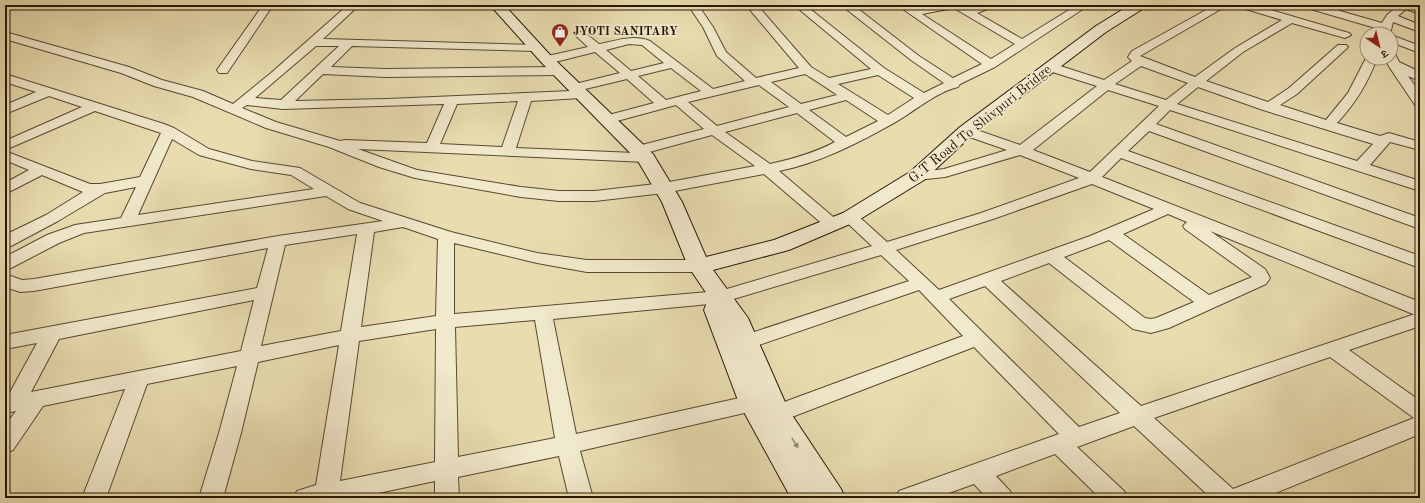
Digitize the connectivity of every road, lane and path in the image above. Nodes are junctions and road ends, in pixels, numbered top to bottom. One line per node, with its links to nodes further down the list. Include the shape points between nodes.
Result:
1 (268, 5): 45 (street)
2 (354, 5): 30 (street)
3 (497, 5): 34 (street)
4 (693, 5): 52 (street, via 722,54)
5 (751, 5): 47 (street)
6 (799, 5): 48 (street)
7 (846, 5): 55 (street, via 915,58)
8 (902, 5): 19 (street)
9 (956, 5): 19 (street); 20 (street)
10 (989, 5): 20 (street)
11 (1139, 5): 44 (street, G.T Road To Shivpuri Bridge)
12 (1223, 5): 37 (street, via 1136,53 1134,57)
13 (1243, 5): 21 (street)
14 (1286, 5): 21 (street)
15 (1405, 5): 18 (street); 23 (street)
16 (1078, 6): 32 (street)
17 (1311, 6): 23 (street)
18 (1420, 11)
19 (913, 12): 39 (street)
20 (968, 12): 32 (street)
21 (1269, 13): 22 (street)
22 (1291, 19): 28 (street); 53 (street, via 1239,50)
23 (1387, 26)
24 (1399, 27): 25 (street)
25 (1420, 29)
26 (5, 35): 68 (street, via 125,70 158,83)
27 (581, 35): 35 (street)
28 (1345, 35)
29 (1399, 41): 36 (street)
30 (312, 42): 31 (street); 68 (street)
31 (350, 42): 34 (street); 46 (street)
32 (1021, 43): 39 (street)
33 (1342, 47): 71 (street, via 1293,91)
34 (535, 48): 40 (street)
35 (597, 48): 38 (street, via 641,41); 40 (street); 49 (street)
36 (1420, 50)
37 (1140, 61): 53 (street); 56 (street)
38 (673, 64): 49 (street); 59 (street)
39 (991, 64): 55 (street)
40 (552, 65): 46 (street, via 386,73); 57 (street)
41 (1399, 65): 50 (street)
42 (1368, 66): 76 (street, via 1352,98)
43 (1396, 66): 65 (street)
44 (1050, 67): 56 (street); 80 (street, G.T Road To Shivpuri Bridge)
45 (223, 70)
46 (322, 70): 69 (street)
47 (807, 70): 52 (street); 54 (street)
48 (880, 70): 54 (street); 62 (street)
49 (629, 75): 57 (street); 66 (street)
50 (1420, 77)
51 (5, 78): 58 (street)
52 (758, 82): 59 (street); 72 (street)
53 (1196, 82): 67 (street); 71 (street)
54 (826, 83): 60 (street)
55 (954, 84): 62 (street)
56 (1107, 84): 67 (street); 87 (street, via 1038,140)
57 (578, 91): 61 (street); 74 (street)
58 (47, 92): 70 (street); 73 (street)
59 (711, 93): 64 (street)
60 (848, 96): 72 (street); 75 (street)
61 (526, 97): 63 (street); 88 (street)
62 (923, 98): 75 (street)
63 (452, 100): 69 (street); 86 (street)
64 (679, 101): 66 (street); 79 (street)
65 (1420, 102)
66 (664, 104): 74 (street)
67 (1169, 104): 77 (street); 92 (street)
68 (239, 105): 69 (street); 83 (street, via 278,127)
69 (283, 105)
70 (93, 107): 78 (street); 84 (street)
71 (1268, 107): 76 (street)
72 (798, 109): 79 (street); 82 (street)
73 (5, 110)
74 (606, 120): 91 (street)
75 (888, 121): 82 (street)
76 (1328, 125): 81 (street)
77 (1146, 126): 89 (street); 108 (street)
78 (169, 130): 97 (street); 101 (street, via 204,152 251,165 295,171)
79 (715, 131): 91 (street); 93 (street)
80 (966, 131): 87 (street); 95 (street, G.T Road To Shivpuri Bridge)
81 (1383, 142): 85 (street, via 1389,137); 92 (street)
82 (845, 143): 93 (street, via 810,159)
83 (334, 144): 86 (street); 102 (street, via 415,174 521,192 558,196)
84 (5, 146)
85 (1420, 146)
86 (432, 147): 88 (street)
87 (1020, 150): 95 (street, via 945,173); 96 (street)
88 (508, 151): 91 (street, via 579,156)
89 (1118, 152): 96 (street); 116 (street)
90 (5, 154): 94 (street)
91 (642, 154): 102 (street)
92 (1361, 166): 98 (street)
93 (768, 169): 102 (street); 107 (street)
94 (41, 170): 99 (street); 100 (street, via 88,189)
95 (917, 176): 104 (street, G.T Road To Shivpuri Bridge)
96 (1091, 179): 103 (street); 114 (street, via 987,216)
97 (146, 180): 100 (street); 105 (street)
98 (1420, 186)
99 (5, 189)
100 (100, 189): 113 (street)
101 (329, 191): 105 (street); 106 (street, via 354,206)
102 (668, 195): 118 (street)
103 (1174, 212): 110 (street); 125 (street, via 1192,228 1261,276 1260,280); 126 (street)
104 (850, 217): 107 (street, G.T Road To Shivpuri Bridge); 114 (street)
105 (127, 222): 117 (street, via 68,233)
106 (405, 223): 109 (street); 111 (street)
107 (832, 224): 118 (street, G.T Road To Shivpuri Bridge, via 781,245)
108 (1420, 224)
109 (366, 228): 112 (street); 131 (street)
110 (1111, 234): 115 (street); 125 (street)
111 (446, 236): 118 (street, via 537,258 581,265); 129 (street)
112 (278, 241): 121 (street, via 46,283); 122 (street)
113 (5, 242)
114 (885, 248): 120 (street); 123 (street)
115 (1052, 257): 119 (street); 125 (street, via 1145,326 1156,325)
116 (1420, 262)
117 (5, 264)
118 (699, 266): 123 (street)
119 (989, 280): 124 (street); 142 (street)
120 (922, 283): 124 (street); 134 (street)
121 (10, 287)
122 (266, 292): 130 (street); 136 (street)
123 (720, 297): 127 (street); 134 (street, via 736,318); 140 (street, via 716,310 720,322)
124 (937, 297): 132 (street)
125 (1208, 302)
126 (1420, 309)
127 (543, 313): 129 (street); 146 (street)
128 (1420, 319): 135 (street)
129 (445, 321): 131 (street); 147 (street)
130 (52, 333): 133 (street); 139 (street)
131 (350, 336): 136 (street); 149 (street)
132 (977, 338): 140 (street); 144 (street)
133 (5, 342)
134 (746, 342): 140 (street)
135 (1332, 348): 141 (street); 142 (street)
136 (249, 357): 137 (street); 151 (street)
137 (139, 379): 138 (street); 150 (street)
138 (36, 399): 139 (street); 145 (street)
139 (10, 404)
140 (765, 408): 146 (street); 154 (street, via 794,478); 155 (street, one-way to 155)
141 (1420, 412)
142 (1136, 416): 144 (street); 159 (street)
143 (1420, 425): 160 (street)
144 (1068, 441): 148 (street); 158 (street)
145 (5, 444)
146 (567, 445): 147 (street); 153 (street)
147 (448, 470): 149 (street); 152 (street)
148 (978, 473): 156 (street); 157 (street)
149 (319, 497)
150 (94, 498)
151 (211, 498)
152 (447, 498)
153 (581, 498)
154 (807, 498)
155 (830, 498)
156 (907, 498)
157 (1002, 498)
158 (1116, 498)
159 (1227, 498)
160 (1237, 498)

